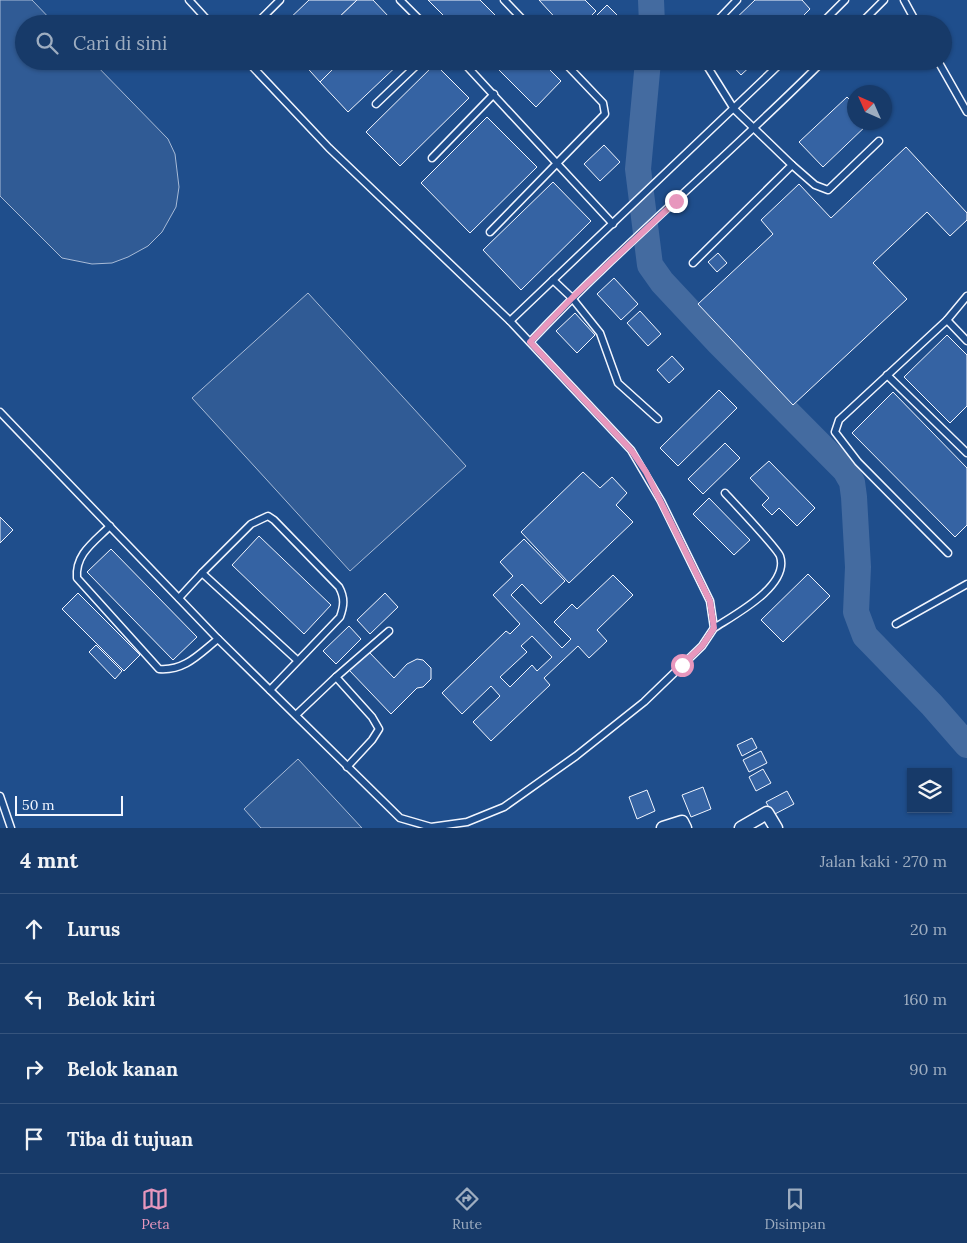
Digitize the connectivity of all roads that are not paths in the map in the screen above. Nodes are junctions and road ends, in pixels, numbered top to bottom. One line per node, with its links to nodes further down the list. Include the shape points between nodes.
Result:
1 (189, 0): 9 (lane)
2 (280, 0): 10 (lane)
3 (400, 0): 11 (lane)
4 (504, 0): 12 (lane)
5 (737, 0): 13 (lane)
6 (845, 0): 14 (lane)
7 (884, 0): 15 (lane)
8 (904, 0): 16 (lane)
9 (203, 15)
10 (265, 15)
11 (415, 15)
12 (518, 15)
13 (723, 15)
14 (830, 15)
15 (869, 15)
16 (912, 15)
17 (255, 70): 41 (lane, via 329,148)
18 (412, 70): 26 (lane)
19 (471, 70): 25 (lane)
20 (571, 70): 32 (lane, via 605,110 603,118)
21 (710, 70): 27 (lane)
22 (774, 70): 27 (lane)
23 (814, 70): 29 (lane)
24 (943, 70): 28 (lane)
25 (494, 94): 31 (lane); 32 (lane)
26 (376, 104)
27 (734, 109): 29 (lane); 34 (lane)
28 (967, 112)
29 (755, 129): 33 (lane); 39 (lane)
30 (879, 141): 33 (lane, via 828,190 815,185)
31 (432, 158)
32 (557, 161): 34 (lane); 35 (lane)
33 (792, 165): 36 (lane)
34 (613, 224): 37 (lane)
35 (490, 232)
36 (693, 263)
37 (553, 280): 39 (lane); 41 (lane)
38 (967, 296): 40 (lane)
39 (572, 298): 43 (lane); 46 (lane, via 600,333 618,383)
40 (947, 320): 42 (lane); 44 (lane)
41 (510, 321): 43 (lane)
42 (967, 341)
43 (530, 342): 55 (lane, via 631,450 646,472 710,601)
44 (887, 375): 47 (lane); 50 (lane, via 839,420 835,432 858,462)
45 (0, 412): 49 (lane)
46 (658, 419)
47 (967, 453)
48 (725, 493): 55 (lane, via 780,555 781,570 773,584 753,604)
49 (110, 526): 53 (lane); 57 (lane, via 79,558 77,578 159,669 172,670 186,665)
50 (948, 552)
51 (202, 573): 53 (lane); 58 (lane); 58 (lane, via 251,524 268,516 274,520 344,596 340,617)
52 (967, 584): 54 (lane)
53 (180, 598): 57 (lane)
54 (896, 624)
55 (714, 628): 62 (lane, via 702,646 644,702 576,756 504,807 467,822 431,827 400,818)
56 (389, 631): 59 (lane)
57 (218, 638): 60 (lane)
58 (297, 660): 60 (lane)
59 (336, 676): 61 (lane); 62 (lane, via 379,729)
60 (270, 690): 61 (lane)
61 (296, 715): 62 (lane)
62 (348, 767)
63 (0, 796): 64 (lane)
64 (11, 828)
65 (662, 828): 66 (street, via 680,822)
66 (685, 828)
67 (742, 828): 68 (street, via 767,813)
68 (776, 828)

